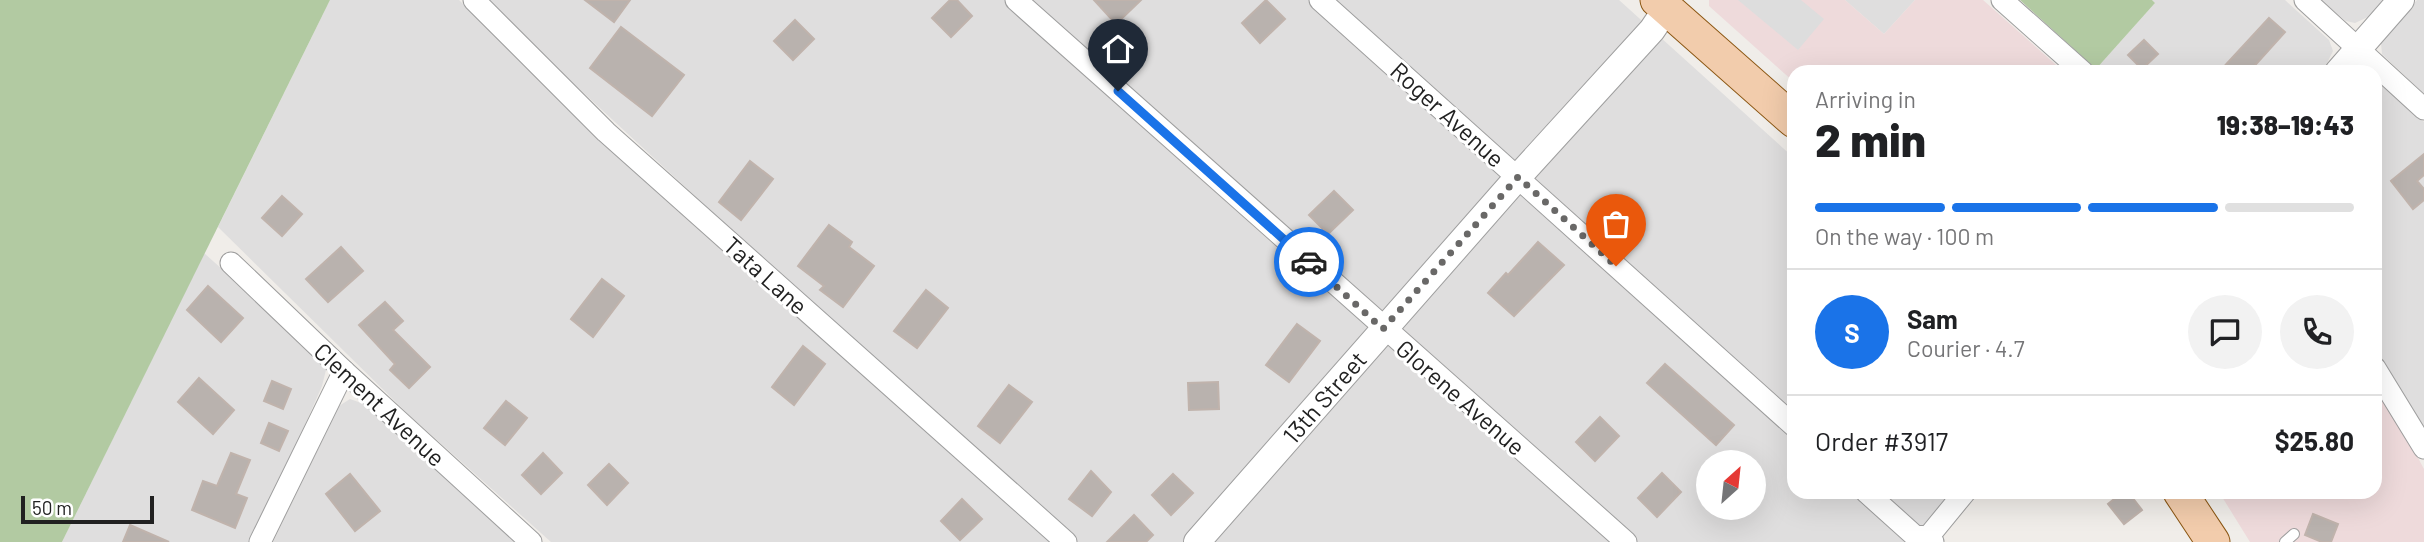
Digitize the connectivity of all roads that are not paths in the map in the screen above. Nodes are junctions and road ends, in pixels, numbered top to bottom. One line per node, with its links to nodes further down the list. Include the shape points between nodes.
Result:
1 (474, 0): 28 (street, Tata Lane, via 606,132)
2 (1016, 0): 17 (street, Glorene Avenue)
3 (1320, 0): 15 (street, Roger Avenue)
4 (2002, 0): 9 (street)
5 (2305, 0): 8 (street)
6 (2401, 0): 8 (street)
7 (1666, 3): 14 (main road); 15 (street, 13th Street, via 1652,30)
8 (2359, 48): 10 (street); 11 (street)
9 (2075, 65)
10 (2344, 65)
11 (2377, 65)
12 (2382, 70): 13 (street)
13 (2424, 109)
14 (1787, 115)
15 (1518, 177): 17 (street, 13th Street); 20 (street, Roger Avenue)
16 (231, 263): 18 (street, Clement Avenue)
17 (1383, 329): 29 (street, 13th Street); 30 (street, Glorene Avenue)
18 (344, 371): 26 (street); 27 (street, Clement Avenue)
19 (2382, 379): 21 (street)
20 (1787, 420)
21 (2424, 448)
22 (1874, 499): 25 (street, via 1915,536)
23 (1960, 499): 25 (street)
24 (2185, 499): 31 (main road)
25 (1928, 540)
26 (260, 542)
27 (531, 542)
28 (1066, 542)
29 (1197, 542)
30 (1626, 542)
31 (2213, 542)

